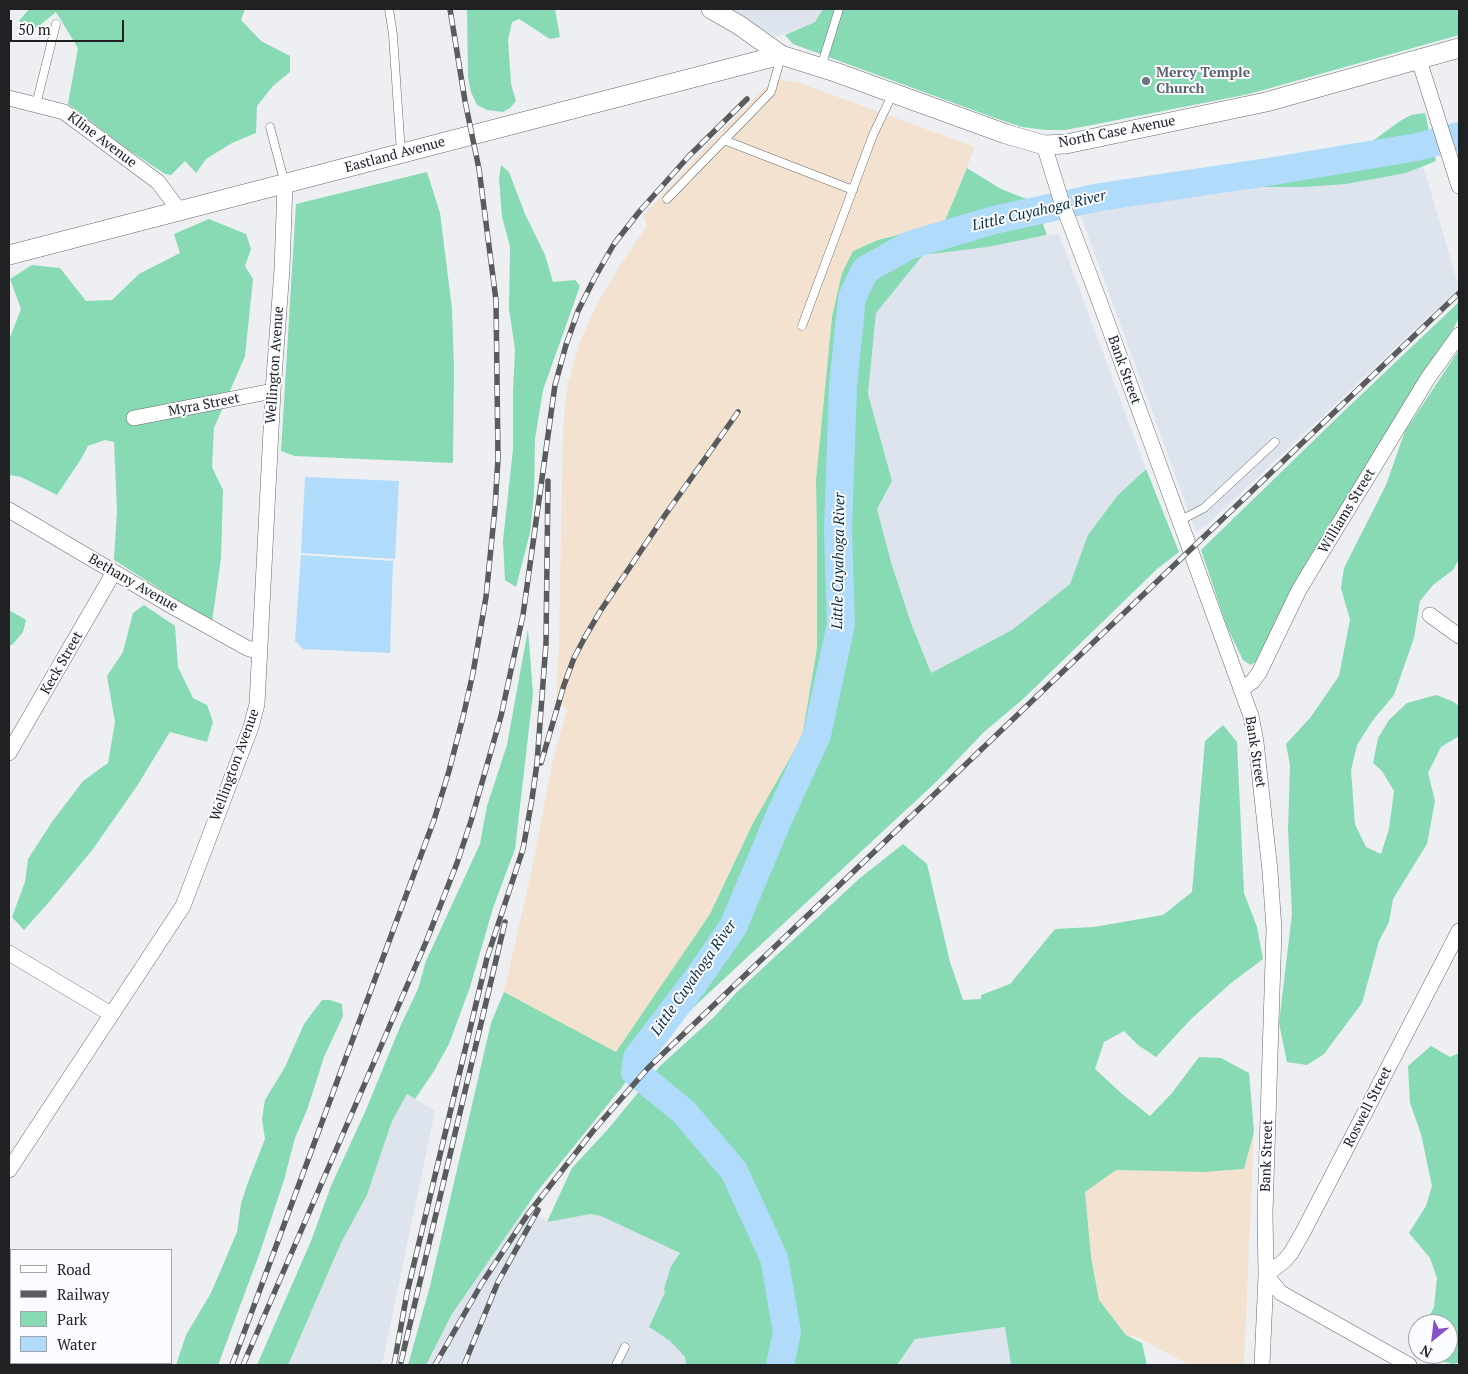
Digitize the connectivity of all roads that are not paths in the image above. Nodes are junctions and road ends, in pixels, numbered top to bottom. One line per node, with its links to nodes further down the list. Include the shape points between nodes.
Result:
1 (389, 9): 15 (lane)
2 (711, 9): 6 (street)
3 (839, 9): 8 (lane)
4 (56, 24): 11 (lane)
5 (1459, 48): 7 (street, North Case Avenue)
6 (781, 55): 8 (street, North Case Avenue); 13 (lane, via 771,92); 15 (street, Eastland Avenue)
7 (1419, 60): 14 (street, North Case Avenue, via 1266,102 1066,144); 16 (street)
8 (820, 67): 9 (street, North Case Avenue)
9 (892, 93): 14 (street, North Case Avenue); 18 (lane)
10 (9, 98): 11 (street, Kline Avenue)
11 (36, 104): 20 (street, Kline Avenue, via 74,118 158,182)
12 (270, 127): 17 (lane)
13 (724, 140): 18 (lane); 19 (lane)
14 (1044, 145): 28 (street, Bank Street)
15 (401, 153): 17 (street, Eastland Avenue)
16 (1458, 180)
17 (285, 184): 20 (street, Eastland Avenue); 24 (street, Wellington Avenue)
18 (853, 190): 22 (lane)
19 (667, 199)
20 (180, 210): 21 (street, Eastland Avenue)
21 (9, 255)
22 (802, 326)
23 (1459, 335): 33 (street, Williams Street, via 1428,378 1299,590 1259,673)
24 (273, 391): 25 (street, Myra Street); 32 (street, Wellington Avenue)
25 (134, 418)
26 (1276, 442): 28 (lane, via 1204,508)
27 (9, 510): 29 (street, Bethany Avenue)
28 (1179, 521): 33 (street, Bank Street)
29 (114, 572): 32 (street, Bethany Avenue, via 247,648); 34 (street, Keck Street)
30 (1430, 615): 31 (street)
31 (1459, 636)
32 (260, 652): 38 (street, Wellington Avenue, via 257,704 251,727 188,896)
33 (1241, 690): 40 (street, Bank Street, via 1256,742 1274,929)
34 (14, 734): 35 (street, Keck Street)
35 (9, 753)
36 (1459, 931): 40 (street, Roswell Street, via 1303,1232 1287,1257)
37 (9, 953): 38 (street)
38 (111, 1014): 39 (street, Wellington Avenue)
39 (9, 1170)
40 (1266, 1275): 43 (street, Bank Street); 44 (street, via 1281,1293)
41 (625, 1347): 42 (lane)
42 (616, 1365)
43 (1262, 1365)
44 (1409, 1365)

